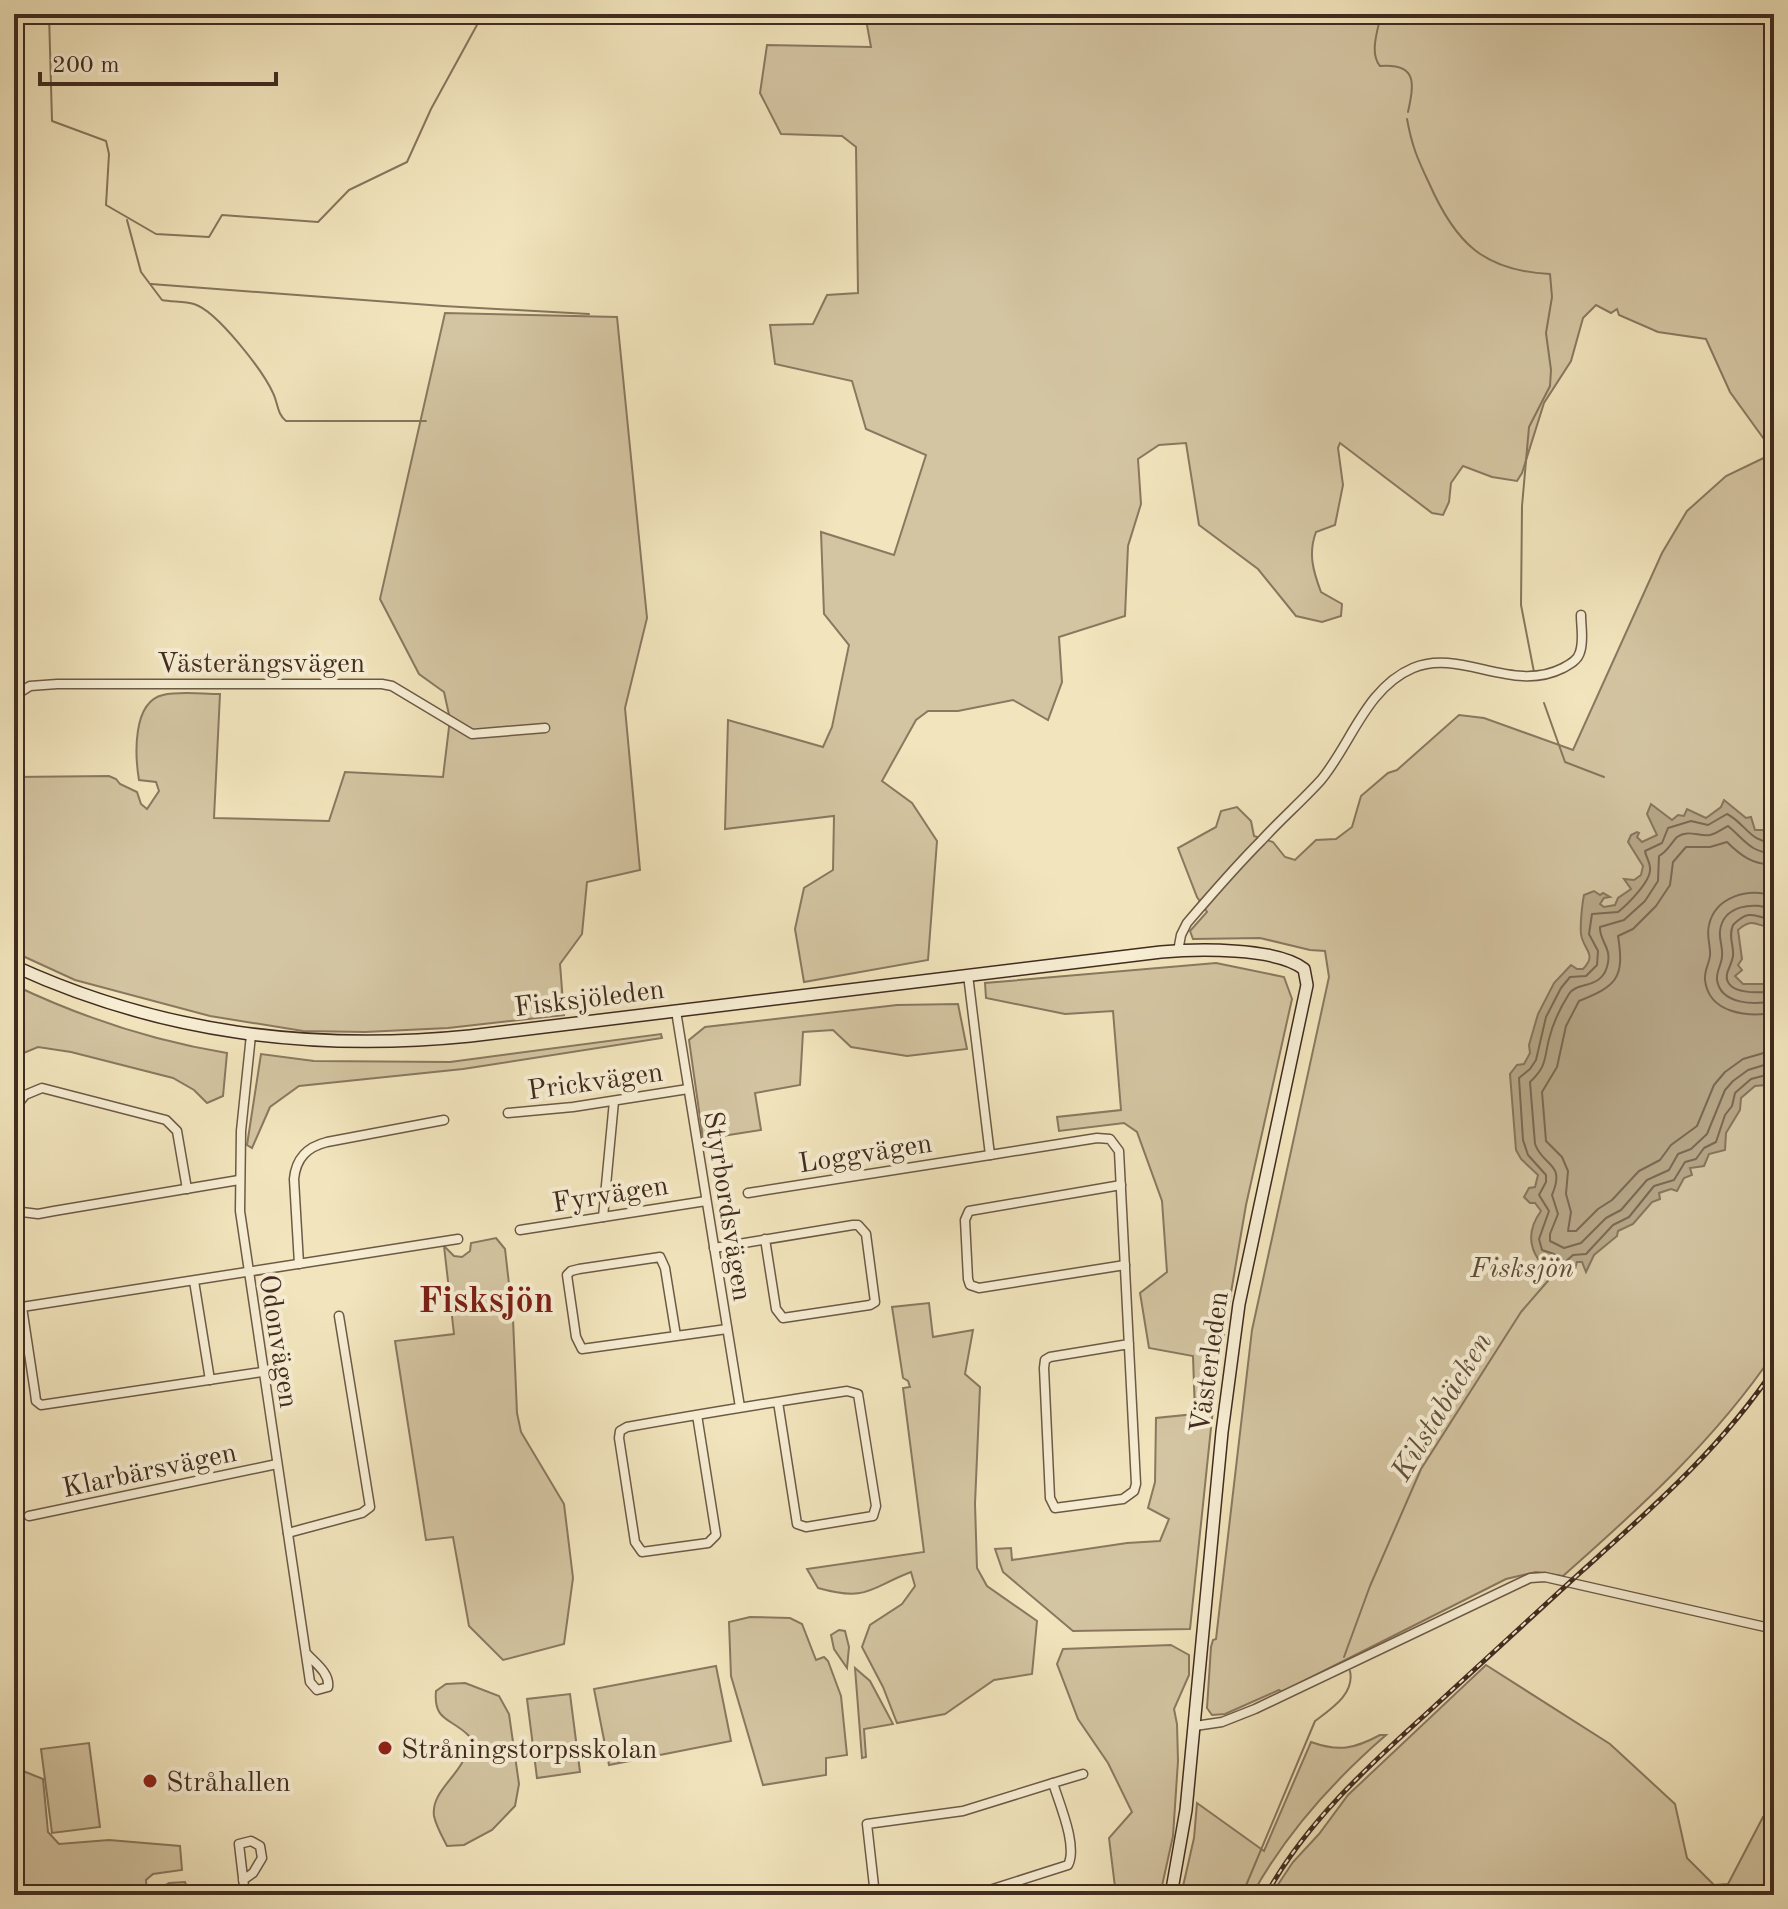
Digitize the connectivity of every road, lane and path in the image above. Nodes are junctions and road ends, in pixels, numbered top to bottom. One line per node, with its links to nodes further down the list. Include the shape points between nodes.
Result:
1 (1581, 615): 4 (street, via 1579,656 1551,673 1525,678 1445,664 1415,667 1397,679 1366,710 1319,782 1187,923)
2 (14, 696): 3 (street, Västerängsvägen, via 30,686 57,684 382,684 472,734)
3 (545, 728)
4 (1178, 951): 6 (street, Fisksjöleden); 45 (street, Västerleden, via 1252,953 1293,962 1307,976 1239,1304)
5 (14, 966): 8 (street, Fisksjöleden, via 168,1020)
6 (968, 975): 7 (street, Fisksjöleden); 14 (street)
7 (676, 1011): 8 (street, Fisksjöleden, via 411,1041 328,1042); 9 (street, Styrbordsvägen)
8 (251, 1035): 15 (street, Odonvägen)
9 (688, 1089): 10 (street, Prickvägen); 19 (street, Styrbordsvägen)
10 (614, 1101): 12 (street, Prickvägen); 21 (street)
11 (14, 1109): 17 (street, via 25,1095 42,1088 166,1120 177,1131)
12 (508, 1113)
13 (444, 1120): 26 (street, via 327,1142 305,1152 294,1179)
14 (990, 1155): 16 (street, Loggvägen, via 1104,1138 1119,1151); 18 (street, Loggvägen)
15 (239, 1180): 17 (street); 28 (street, Odonvägen)
16 (1121, 1185): 27 (street, Loggvägen); 27 (street, via 969,1211 968,1279 979,1288)
17 (187, 1189): 20 (street, via 46,1213)
18 (748, 1193)
19 (706, 1201): 21 (street, Fyrvägen); 25 (street, Styrbordsvägen)
20 (14, 1211)
21 (603, 1217): 22 (street, Fyrvägen)
22 (520, 1230)
23 (458, 1239): 26 (street)
24 (765, 1239): 24 (street, via 862,1227 875,1302 788,1319 779,1316); 25 (street)
25 (714, 1248): 32 (street, Styrbordsvägen)
26 (299, 1264): 28 (street)
27 (1125, 1265): 34 (street, Loggvägen)
28 (247, 1272): 29 (street); 35 (street, Odonvägen)
29 (194, 1281): 30 (street); 36 (street)
30 (18, 1308): 36 (street, via 41,1405)
31 (339, 1316): 42 (street, via 370,1507)
32 (727, 1329): 33 (street); 38 (street, Styrbordsvägen)
33 (676, 1336): 33 (street, via 582,1349 567,1275 660,1257)
34 (1129, 1344): 34 (street, Loggvägen, via 1134,1491 1123,1499 1055,1508 1050,1498 1045,1360)
35 (262, 1372): 36 (street); 40 (street, Odonvägen)
36 (210, 1380)
37 (778, 1402): 37 (street, via 847,1391 858,1394 876,1506 873,1516 797,1524); 38 (street)
38 (740, 1407): 39 (street)
39 (697, 1415): 39 (street, via 620,1431 635,1542 642,1552 708,1543 716,1535)
40 (277, 1464): 41 (street, Klarbärsvägen); 42 (street, Odonvägen)
41 (29, 1516)
42 (288, 1533): 44 (street, Odonvägen)
43 (1774, 1629): 45 (street, via 1545,1577 1530,1578 1255,1709)
44 (306, 1653)
45 (1195, 1726): 52 (street, Västerleden, via 1183,1839)
46 (1083, 1774): 47 (street)
47 (1053, 1783): 50 (street, via 963,1811 867,1824); 51 (street, via 1068,1831 1068,1865)
48 (243, 1880): 49 (street)
49 (245, 1895)
50 (875, 1895)
51 (974, 1895)
52 (1171, 1895)

